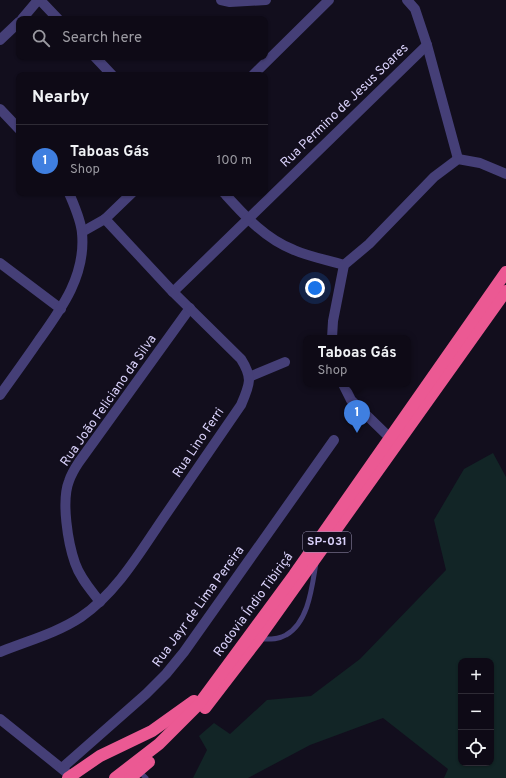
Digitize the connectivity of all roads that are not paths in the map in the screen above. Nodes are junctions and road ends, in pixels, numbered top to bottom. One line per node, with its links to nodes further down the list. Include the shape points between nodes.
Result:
1 (39, 0): 6 (street); 7 (street)
2 (221, 0): 3 (street)
3 (266, 0)
4 (329, 0): 13 (street)
5 (407, 0): 10 (street, via 414,9)
6 (25, 16)
7 (55, 16)
8 (16, 25): 9 (street)
9 (0, 40)
10 (426, 45): 16 (street); 22 (street, Rua Permino de Jesus Soares)
11 (98, 60): 12 (street)
12 (109, 72)
13 (256, 72)
14 (0, 109): 15 (street)
15 (16, 126)
16 (458, 159): 17 (street, via 480,163); 25 (street, via 434,177 369,244)
17 (506, 174)
18 (70, 196): 23 (street)
19 (129, 196): 21 (street)
20 (227, 196): 22 (street)
21 (106, 219): 23 (street); 28 (street)
22 (248, 220): 25 (street, via 278,243); 28 (street)
23 (82, 232): 30 (street, via 80,269)
24 (0, 263): 30 (street)
25 (344, 265): 31 (street)
26 (506, 272): 36 (highway, Rodovia Índio Tibiriçá / SP-031)
27 (506, 291): 38 (highway, Rodovia Índio Tibiriçá / SP-031)
28 (173, 292): 29 (street)
29 (190, 308): 33 (street, via 241,358); 39 (street, Rua João Feliciano da Silva, via 79,462 68,482 65,499 66,518 75,563 82,578)
30 (61, 309): 35 (street)
31 (332, 335)
32 (285, 362): 33 (street)
33 (249, 377): 39 (street, Rua Lino Ferri, via 249,386 241,405 124,574)
34 (344, 387): 36 (street, via 351,400)
35 (0, 395)
36 (389, 437): 42 (highway, Rodovia Índio Tibiriçá / SP-031, via 294,575)
37 (334, 440): 44 (street, Rua Jayr de Lima Pereira, via 184,652 166,674)
38 (317, 557): 40 (highway, Rodovia Índio Tibiriçá / SP-031); 40 (lane, via 310,597 296,627 286,636 277,639)
39 (100, 602): 41 (street, Rua Lino Ferri, via 56,630)
40 (258, 639): 45 (highway, Rodovia Índio Tibiriçá / SP-031, via 217,694 187,728)
41 (0, 652)
42 (208, 691): 44 (highway, via 152,731); 46 (highway, Rodovia Índio Tibiriçá / SP-031, via 159,744)
43 (0, 719): 44 (street)
44 (67, 774)
45 (138, 775)
46 (115, 778)

